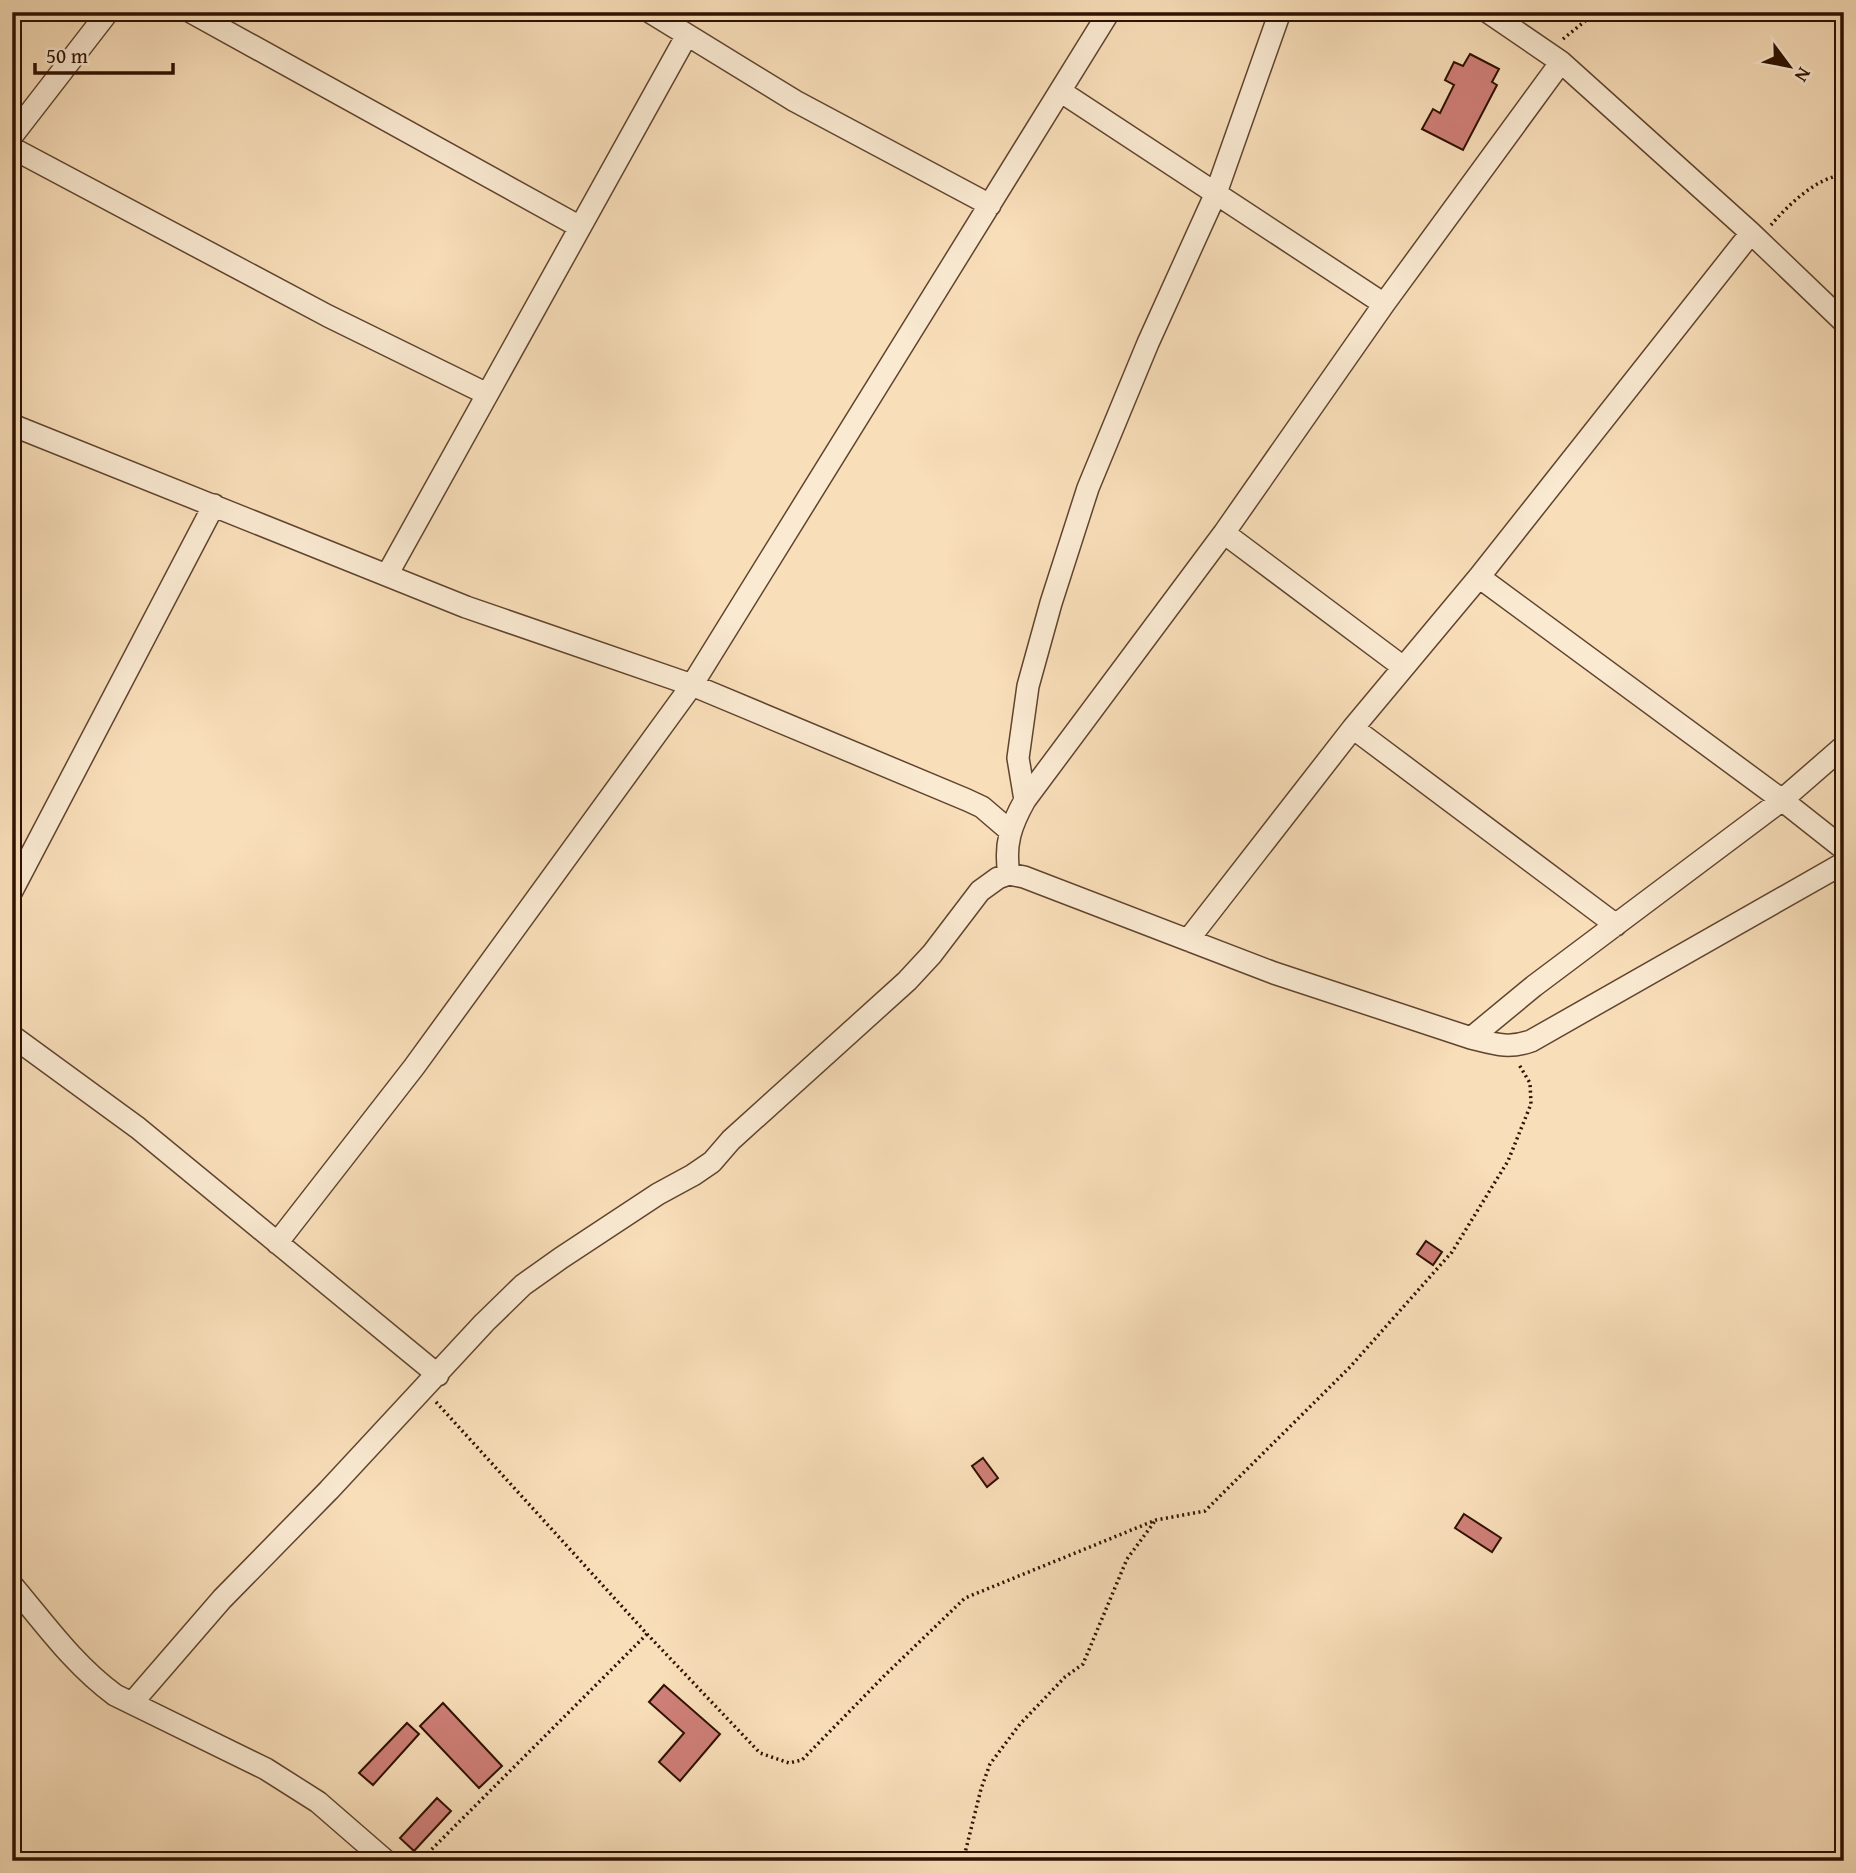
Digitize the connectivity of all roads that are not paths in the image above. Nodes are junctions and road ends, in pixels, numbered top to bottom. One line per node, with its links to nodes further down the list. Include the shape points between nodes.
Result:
1 (107, 12): 10 (street)
2 (191, 12): 14 (street)
3 (650, 12): 7 (street)
4 (1109, 12): 9 (street)
5 (1280, 12): 12 (street)
6 (1488, 12): 8 (street)
7 (687, 35): 13 (street, via 795,101); 14 (street)
8 (1561, 62): 15 (street); 16 (street)
9 (1060, 92): 12 (street); 13 (street)
10 (12, 136)
11 (12, 148): 18 (street, via 328,316)
12 (1216, 193): 16 (street); 28 (street, via 1088,488 1051,603 1028,686 1018,758)
13 (990, 205): 25 (street)
14 (580, 227): 18 (street)
15 (1754, 237): 17 (street); 23 (street)
16 (1384, 304): 21 (street)
17 (1844, 322)
18 (487, 394): 22 (street)
19 (12, 425): 20 (street)
20 (214, 505): 22 (street); 34 (street)
21 (1224, 533): 24 (street); 28 (street)
22 (387, 575): 25 (street)
23 (1479, 577): 24 (street); 29 (street)
24 (1403, 667): 26 (street)
25 (692, 685): 30 (street, via 967,800); 39 (street, via 414,1067)
26 (1353, 728): 35 (street); 36 (street)
27 (1844, 746): 29 (street)
28 (1025, 800): 30 (street)
29 (1782, 800): 31 (street); 35 (street)
30 (1010, 831): 33 (street)
31 (1844, 849)
32 (1844, 863): 38 (street, via 1531,1041 1516,1047)
33 (1009, 874): 36 (street); 40 (street, via 980,891 907,981 712,1161 523,1285)
34 (12, 891)
35 (1616, 925): 38 (street)
36 (1188, 940): 38 (street)
37 (12, 1036): 39 (street, via 138,1128)
38 (1471, 1038)
39 (277, 1242): 40 (street)
40 (431, 1382): 42 (street, via 222,1599)
41 (12, 1585): 42 (street, via 78,1664)
42 (132, 1703): 43 (street, via 265,1769 318,1802)
43 (386, 1861)

